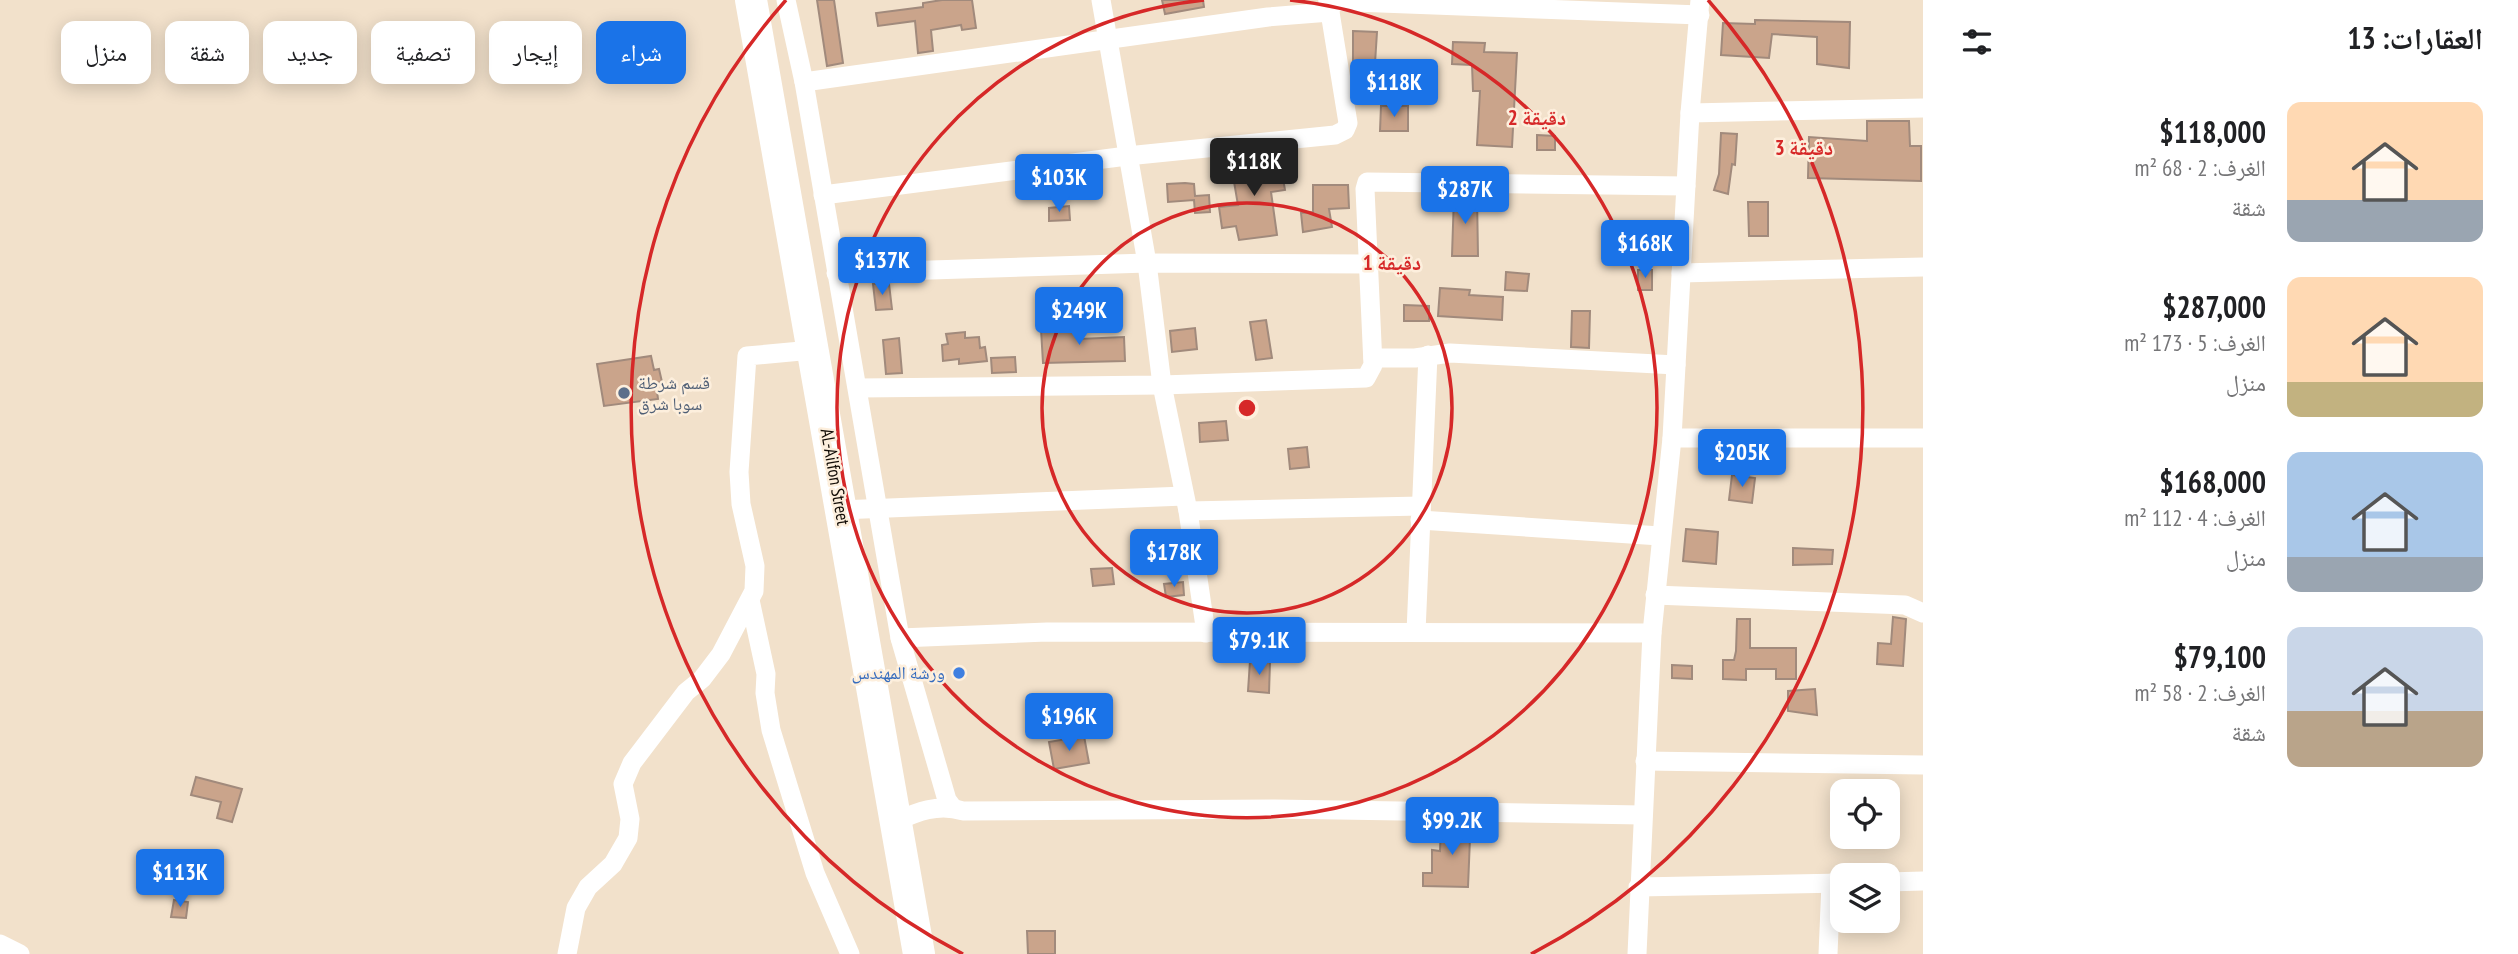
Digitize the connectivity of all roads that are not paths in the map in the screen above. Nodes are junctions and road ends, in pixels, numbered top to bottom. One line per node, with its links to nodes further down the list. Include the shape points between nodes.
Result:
1 (751, 0): 18 (highway, AL-Ailfon Street)
2 (786, 0): 7 (street)
3 (1101, 0): 6 (street)
4 (1329, 4): 5 (street); 6 (street); 10 (street, via 1348,122 1345,130 1335,135)
5 (1700, 8): 9 (street)
6 (1106, 40): 7 (street); 10 (street)
7 (804, 82): 12 (street)
8 (1923, 108): 9 (street)
9 (1690, 113): 11 (street)
10 (1127, 156): 12 (street); 13 (street)
11 (1686, 186): 14 (street, via 1372,180 1365,189); 17 (street)
12 (823, 195): 16 (street)
13 (1147, 263): 14 (street); 16 (street); 22 (street)
14 (1367, 264): 20 (street)
15 (1923, 267): 17 (street)
16 (836, 272): 23 (street)
17 (1681, 273): 21 (street)
18 (812, 349): 28 (highway, AL-Ailfon Street); 32 (street, via 747,356 739,472 755,566)
19 (1428, 355): 20 (street); 21 (street); 29 (street)
20 (1373, 358): 22 (street, via 1372,372 1366,378)
21 (1676, 365): 24 (street)
22 (1162, 385): 23 (street); 26 (street)
23 (858, 388): 27 (street)
24 (1672, 438): 25 (street); 30 (street)
25 (1923, 438)
26 (1186, 503): 27 (street); 29 (street); 35 (street)
27 (880, 509): 28 (street); 37 (street)
28 (840, 510): 42 (highway, AL-Ailfon Street)
29 (1421, 513): 30 (street); 34 (street)
30 (1660, 536): 31 (street)
31 (1655, 594): 33 (street, via 1905,605); 36 (street)
32 (750, 600): 50 (street, via 708,671 686,691 632,763 623,784 630,819 628,838 576,908); 51 (street, via 766,674 771,730 815,873)
33 (1923, 613)
34 (1416, 632): 35 (street); 36 (street)
35 (1206, 633): 37 (street, via 1047,632)
36 (1652, 633): 38 (street)
37 (900, 638): 40 (street)
38 (1645, 761): 39 (street); 41 (street)
39 (1923, 765)
40 (953, 808): 41 (street); 42 (street, via 925,809)
41 (1642, 815): 46 (street)
42 (894, 822): 52 (highway, AL-Ailfon Street)
43 (1923, 881): 44 (street)
44 (1900, 882)
45 (1830, 883): 46 (street)
46 (1638, 887): 53 (street)
47 (1831, 933): 54 (street)
48 (0, 944): 49 (street)
49 (20, 954)
50 (567, 954)
51 (850, 954)
52 (919, 954)
53 (1637, 954)
54 (1828, 954)

